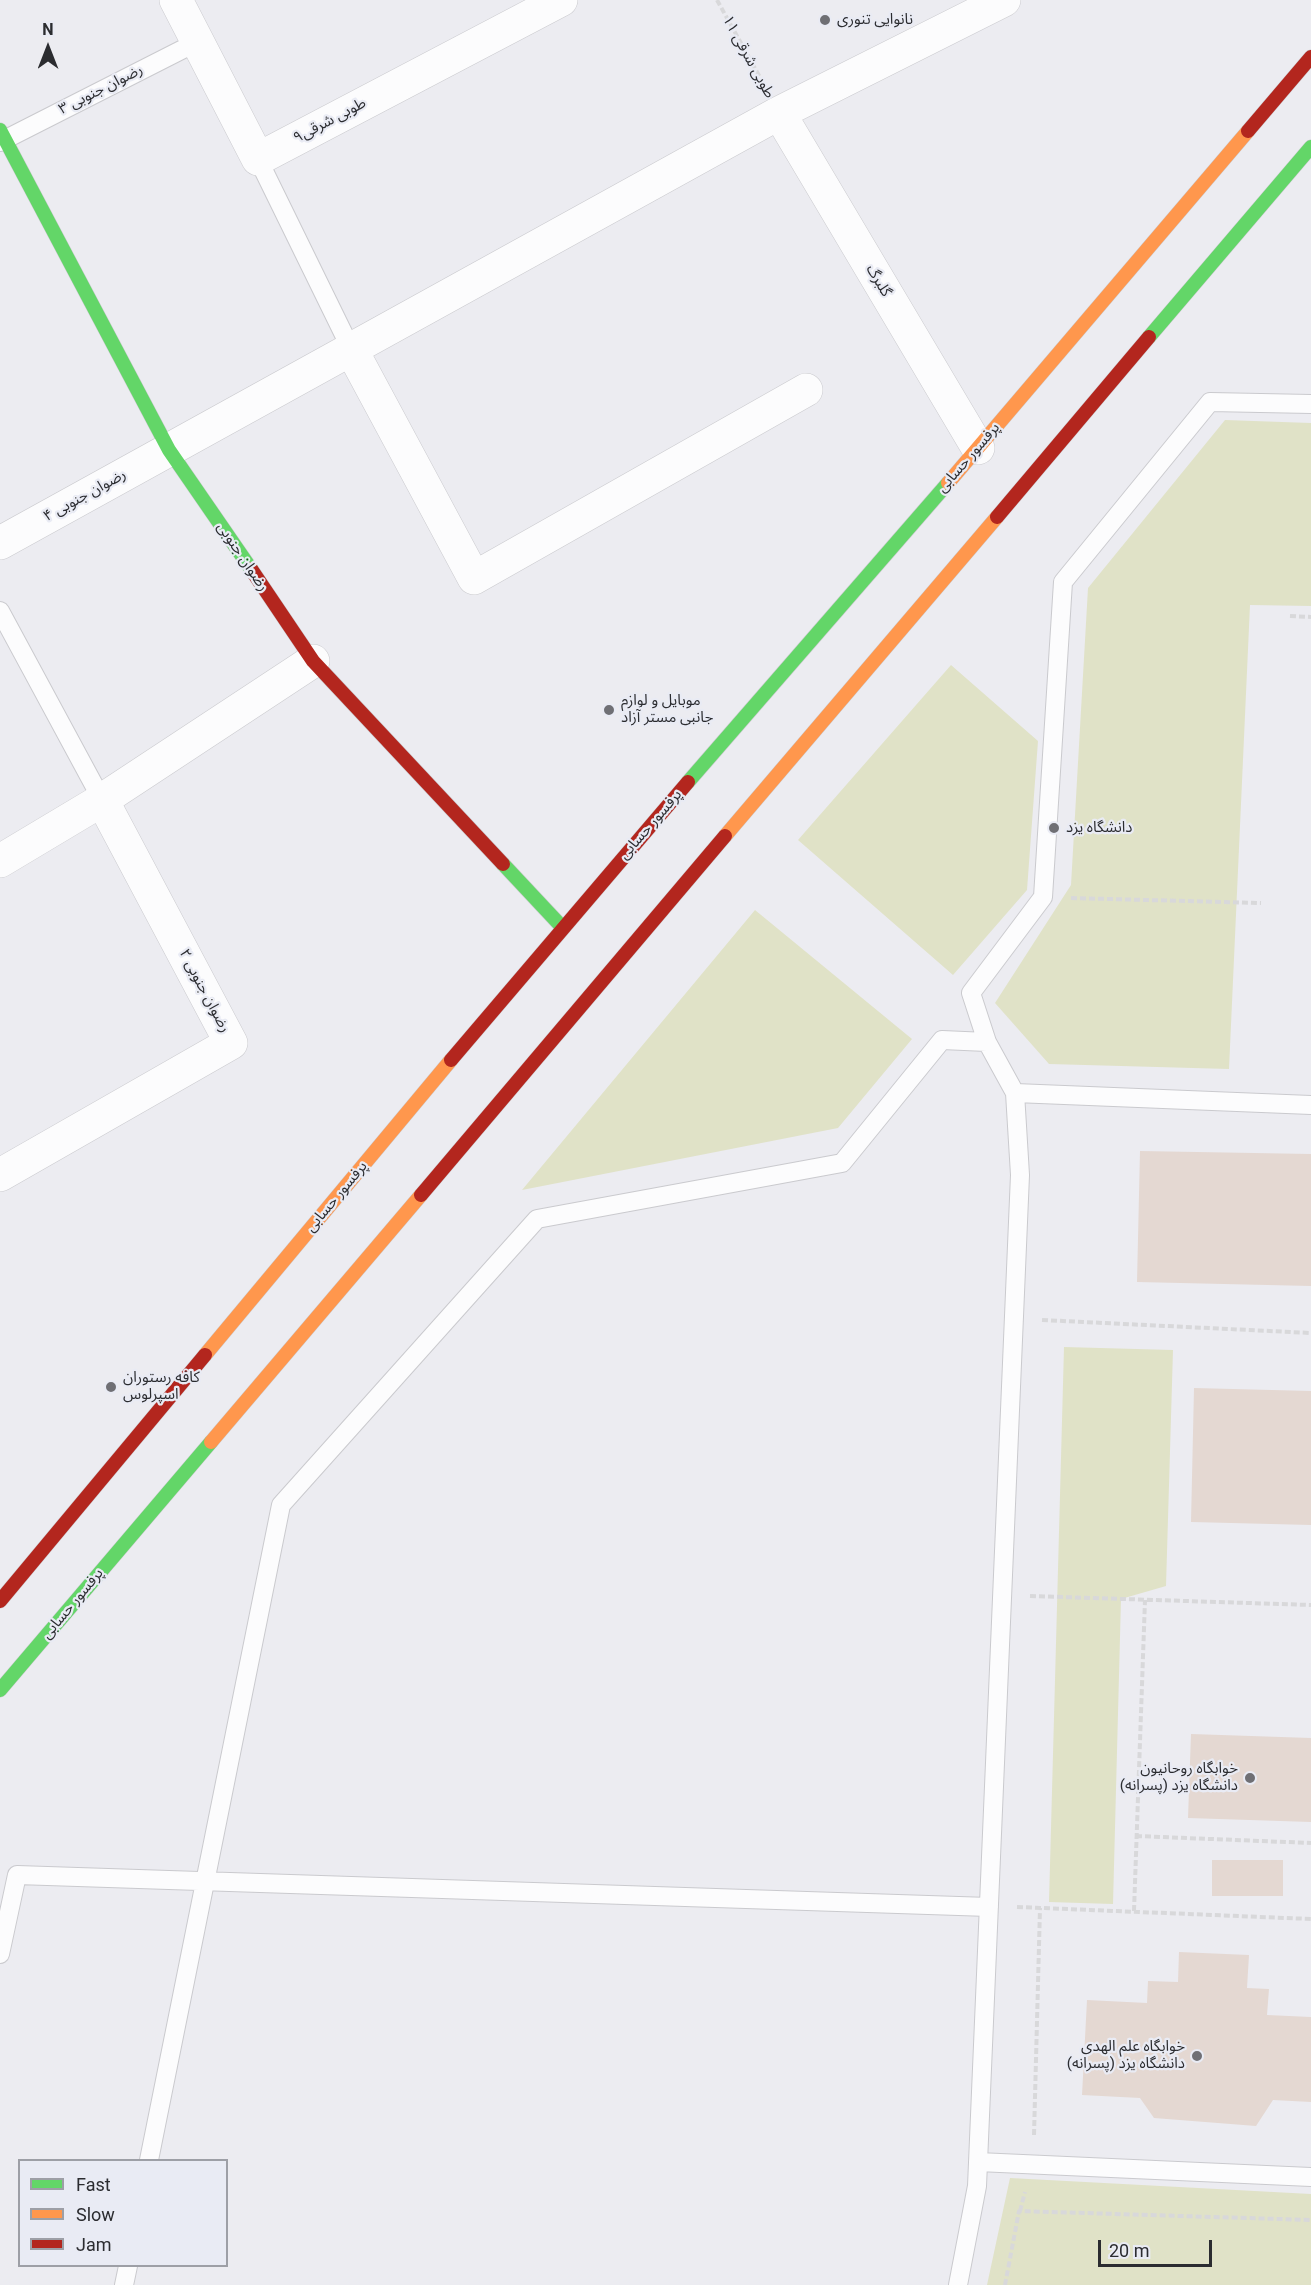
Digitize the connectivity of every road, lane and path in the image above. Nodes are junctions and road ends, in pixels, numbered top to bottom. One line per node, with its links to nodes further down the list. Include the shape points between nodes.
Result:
1 (176, 0): 5 (street)
2 (561, 0): 10 (street, طوبی شرقی۹)
3 (717, 0): 7 (path, طوبی شرقی ۱۱)
4 (1004, 0): 7 (street, رضوان جنوبی ۴)
5 (198, 42): 8 (lane, رضوان جنوبی ۳); 10 (street)
6 (1311, 57): 14 (main road, پرفسور حسابی)
7 (779, 113): 11 (street, رضوان جنوبی ۴); 14 (street, گلبرگ)
8 (2, 137): 15 (main road, رضوان جنوبی)
9 (1311, 147): 36 (main road, پرفسور حسابی)
10 (258, 159): 11 (lane)
11 (351, 349): 12 (street, via 474,578); 15 (street, رضوان جنوبی ۴)
12 (806, 390)
13 (1311, 404): 23 (lane, via 1210,402 1063,582)
14 (978, 448): 25 (main road, پرفسور حسابی)
15 (169, 450): 16 (street, رضوان جنوبی ۴); 20 (main road, رضوان جنوبی)
16 (0, 543)
17 (0, 611): 21 (lane)
18 (1290, 616): 19 (path)
19 (1311, 616)
20 (313, 661): 21 (street); 25 (main road, رضوان جنوبی)
21 (102, 800): 22 (street); 29 (street, رضوان جنوبی ۲, via 231,1043)
22 (0, 861)
23 (1043, 897): 24 (path); 26 (lane, via 971,993)
24 (1261, 903)
25 (562, 927): 34 (main road, پرفسور حسابی)
26 (987, 1042): 27 (lane); 39 (lane, via 942,1040 842,1163 537,1219 281,1504)
27 (1015, 1093): 28 (lane); 30 (lane, via 1020,1175)
28 (1311, 1105)
29 (0, 1175)
30 (1014, 1319): 31 (path); 32 (lane)
31 (1311, 1333)
32 (1002, 1595): 33 (path); 40 (lane)
33 (1145, 1600): 35 (path); 37 (path)
34 (0, 1601)
35 (1311, 1605)
36 (0, 1689)
37 (1136, 1836): 38 (path); 42 (path)
38 (1311, 1843)
39 (205, 1880): 40 (lane); 44 (lane, via 17,1875); 45 (lane)
40 (989, 1907): 41 (path); 46 (lane)
41 (1040, 1908): 42 (path); 47 (path)
42 (1134, 1911): 43 (path)
43 (1311, 1918)
44 (0, 1954)
45 (149, 2159)
46 (978, 2162): 47 (lane); 53 (lane)
47 (1034, 2164): 48 (lane); 49 (path)
48 (1311, 2177)
49 (1020, 2211): 50 (path); 54 (path)
50 (1311, 2220)
51 (128, 2267): 52 (lane)
52 (124, 2285)
53 (958, 2285)
54 (1005, 2285)

